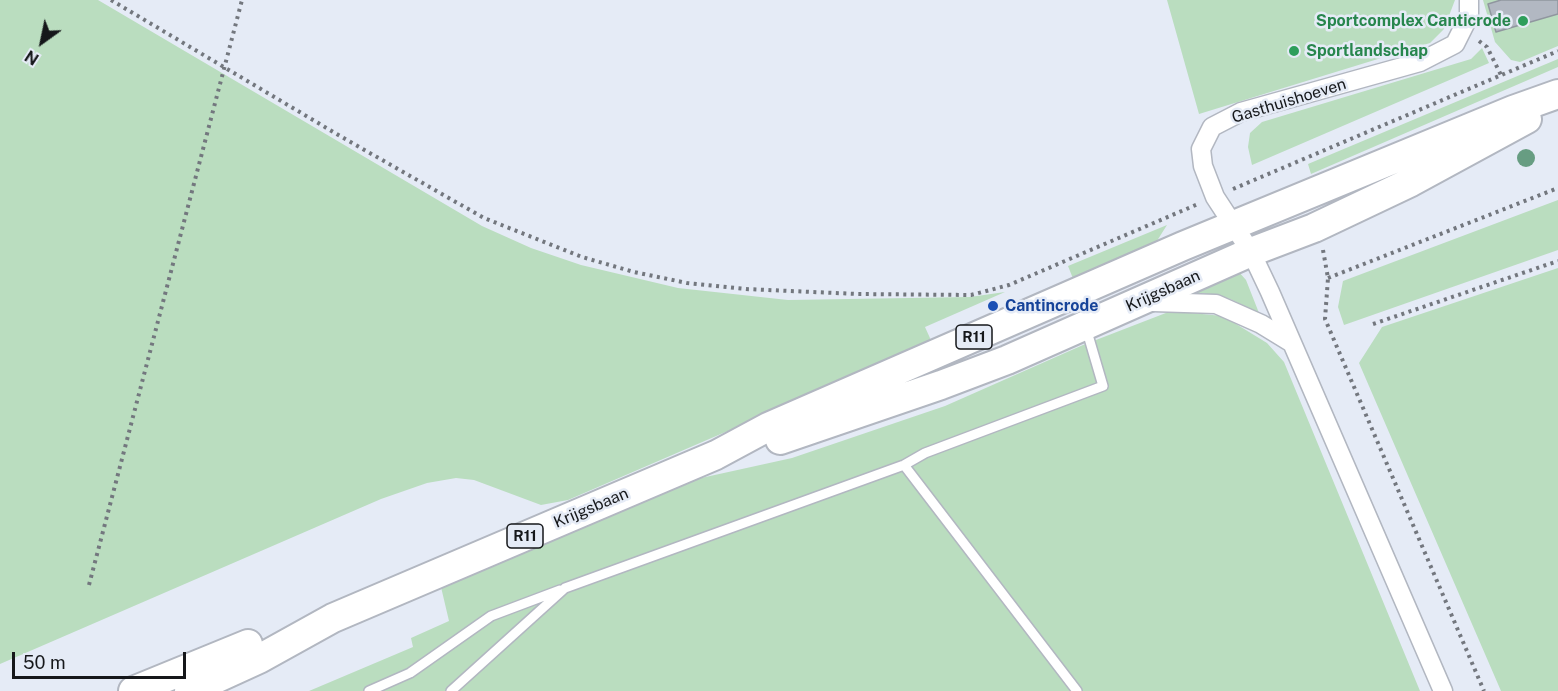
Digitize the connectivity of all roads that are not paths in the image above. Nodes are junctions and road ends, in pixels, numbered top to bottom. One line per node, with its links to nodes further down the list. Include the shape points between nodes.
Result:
1 (1469, 0): 4 (street, Gasthuishoeven, via 1469,16 1455,44 1420,62 1241,112 1212,127 1201,149 1203,166 1215,197)
2 (1558, 94): 4 (main road, Krijgsbaan / R11)
3 (1558, 99): 5 (main road, Krijgsbaan / R11, via 1510,131 1411,182 1314,228)
4 (1233, 226): 5 (street, Gasthuishoeven); 9 (main road, Krijgsbaan / R11, via 768,427)
5 (1251, 252): 6 (main road, Krijgsbaan / R11); 8 (street, Gasthuishoeven)
6 (1137, 303): 7 (main road, Krijgsbaan / R11); 8 (street, via 1216,304)
7 (1085, 326): 9 (main road, Krijgsbaan / R11, via 931,389 767,444); 10 (lane, via 1103,386 925,453)
8 (1292, 343): 18 (street, Gasthuishoeven)
9 (716, 455): 12 (main road, Krijgsbaan / R11)
10 (904, 465): 11 (lane); 17 (lane)
11 (565, 588): 15 (lane, via 491,616 410,673); 16 (lane)
12 (333, 618): 13 (main road, Krijgsbaan / R11, via 251,643); 14 (main road, Krijgsbaan / R11, via 259,659)
13 (133, 691)
14 (189, 691)
15 (369, 691)
16 (451, 691)
17 (1077, 691)
18 (1443, 691)

